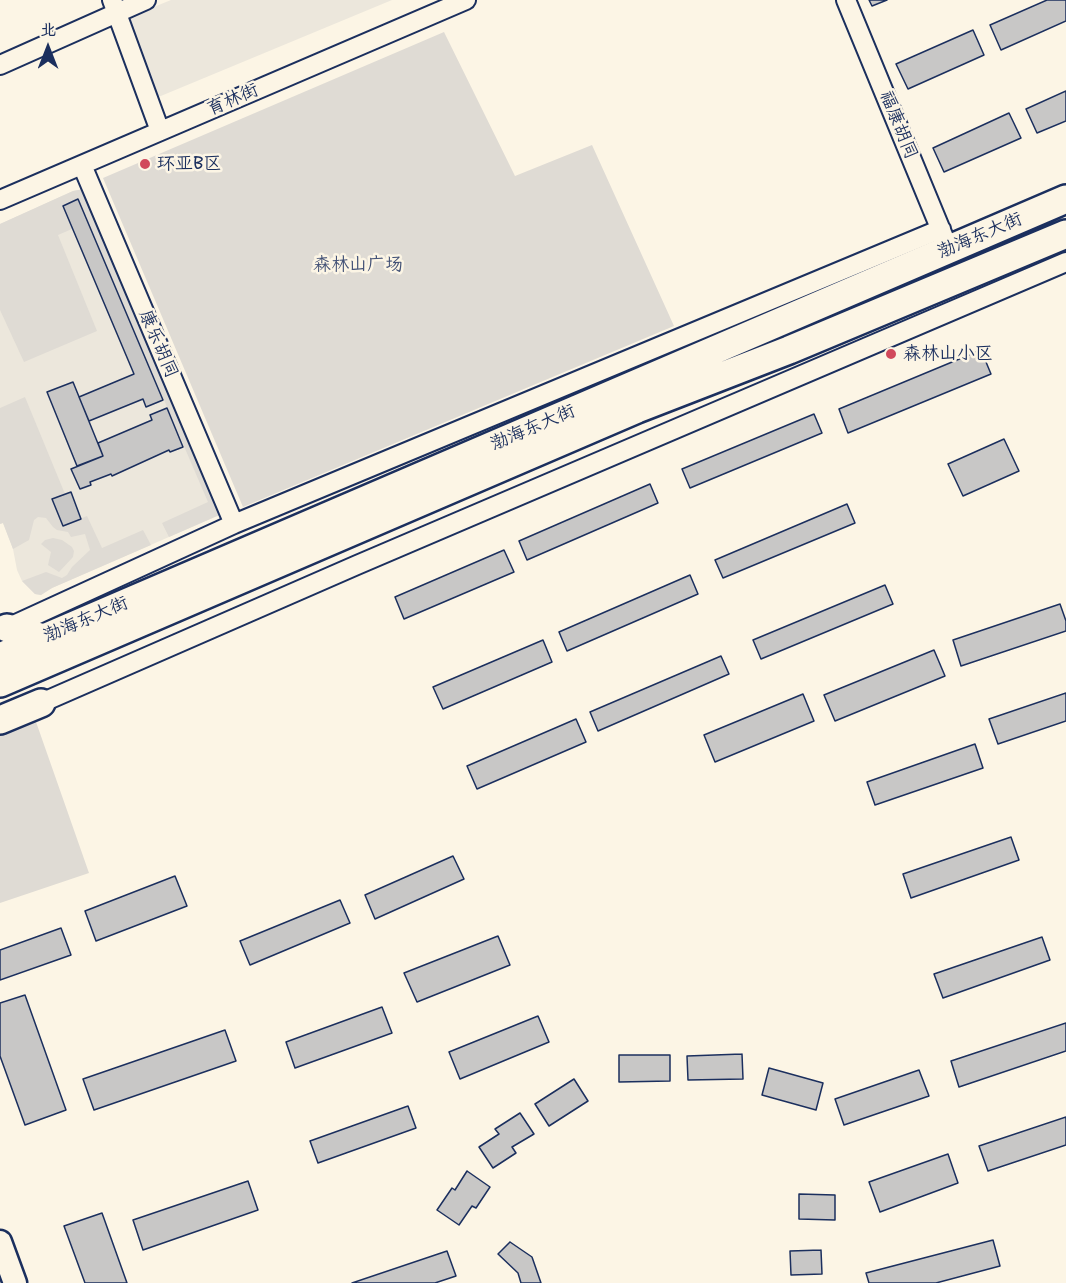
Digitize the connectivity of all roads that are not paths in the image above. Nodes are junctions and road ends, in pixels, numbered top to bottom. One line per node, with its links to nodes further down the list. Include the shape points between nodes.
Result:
1 (146, 0): 4 (street)
2 (466, 0): 6 (street, 育林街)
3 (846, 0): 11 (street, 福康胡同)
4 (114, 7): 5 (street); 6 (street)
5 (0, 65)
6 (160, 131): 7 (street, 育林街)
7 (82, 165): 9 (street, 育林街); 13 (street, 康乐胡同)
8 (1066, 199): 11 (highway, 渤海东大街)
9 (0, 200)
10 (1066, 234): 17 (highway, 渤海东大街, via 637,409)
11 (945, 239): 13 (street, 渤海东大街); 15 (highway, 渤海东大街)
12 (1066, 262): 18 (street)
13 (234, 524): 14 (street, 渤海东大街)
14 (4, 629): 15 (highway)
15 (44, 638): 16 (highway, 渤海东大街)
16 (0, 657)
17 (0, 684)
18 (41, 703): 19 (highway)
19 (0, 720)
20 (0, 1242): 21 (main road)
21 (15, 1283)

